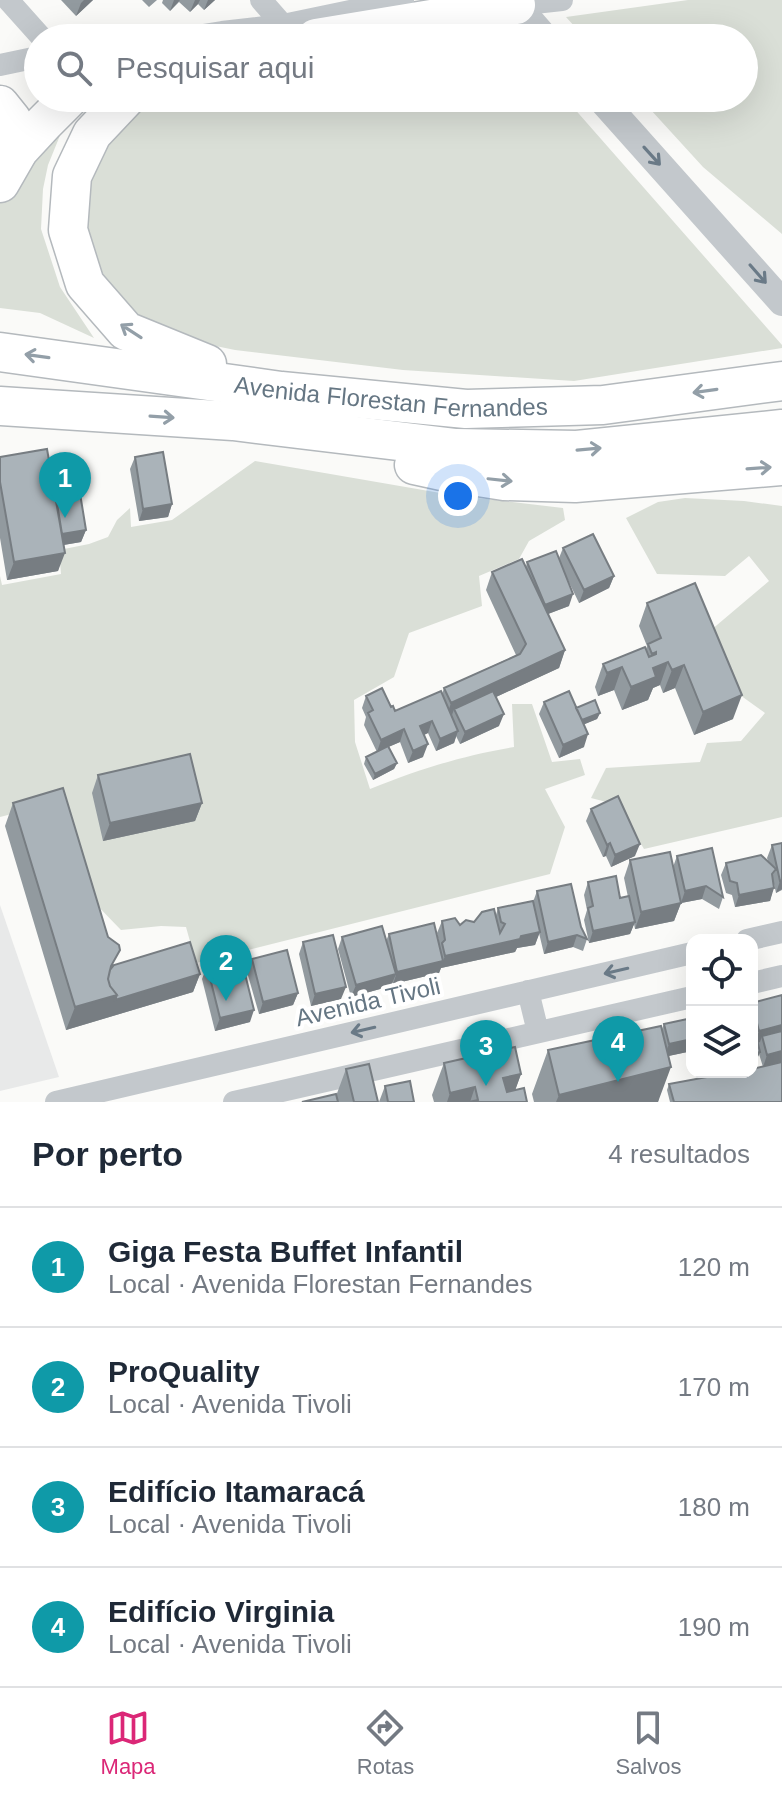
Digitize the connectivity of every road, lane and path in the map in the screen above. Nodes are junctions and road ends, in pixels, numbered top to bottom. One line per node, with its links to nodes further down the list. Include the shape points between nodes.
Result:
1 (8, 0): 6 (street)
2 (261, 0): 7 (street)
3 (403, 0): 8 (street)
4 (562, 0): 5 (street)
5 (514, 2): 9 (highway); 10 (street)
6 (29, 24)
7 (290, 24)
8 (326, 24)
9 (357, 24)
10 (533, 24)
11 (24, 60): 12 (street)
12 (0, 65)
13 (0, 105): 17 (highway, via 12,120)
14 (56, 112): 17 (highway)
15 (113, 112): 22 (highway, one-way to 15, via 126,331 85,284 68,230 72,176 92,134)
16 (613, 112): 19 (street, one-way to 19)
17 (19, 150): 18 (highway)
18 (0, 183)
19 (782, 302)
20 (0, 352): 22 (highway, Avenida Florestan Fernandes, one-way to 20)
21 (782, 381): 22 (highway, Avenida Florestan Fernandes, one-way to 22, via 603,405 466,409)
22 (281, 391)
23 (0, 406): 24 (highway, Avenida Florestan Fernandes, one-way to 24)
24 (233, 421): 25 (highway, Avenida Florestan Fernandes, one-way to 25, via 456,448 577,450); 26 (highway, one-way to 26, via 504,481 575,483)
25 (782, 429)
26 (782, 466)
27 (782, 932): 28 (street)
28 (758, 937)
29 (686, 954): 32 (street, Avenida Tivoli, one-way to 32)
30 (782, 976): 31 (street)
31 (758, 982)
32 (528, 991): 34 (street); 35 (street, Avenida Tivoli, one-way to 35)
33 (686, 998): 34 (street)
34 (538, 1032): 36 (street)
35 (56, 1102)
36 (234, 1102)

